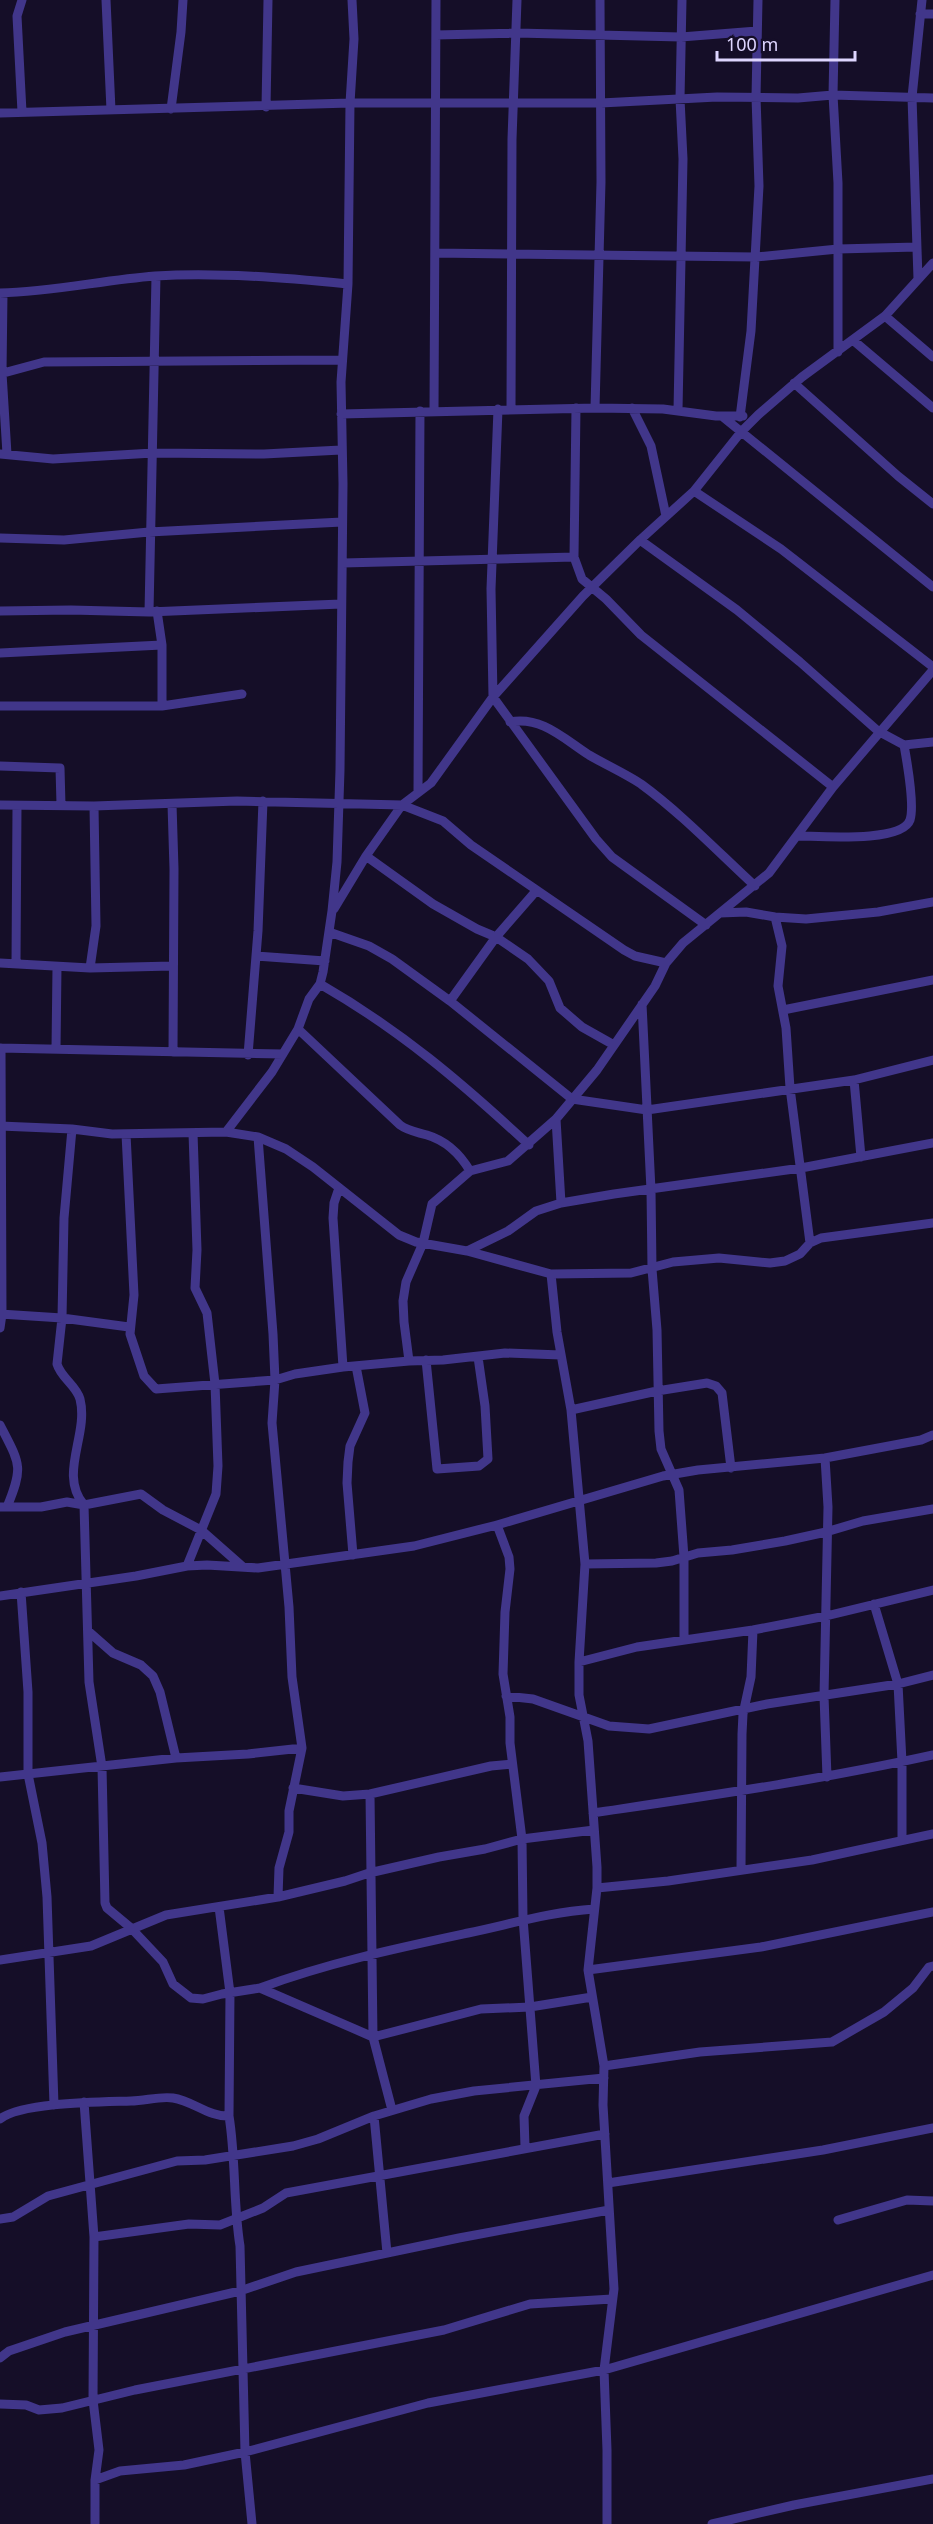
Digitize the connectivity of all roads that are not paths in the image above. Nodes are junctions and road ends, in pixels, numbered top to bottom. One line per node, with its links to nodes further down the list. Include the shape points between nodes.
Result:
1 (21, 0): 33 (street, via 16,16)
2 (106, 0): 31 (street)
3 (183, 0): 30 (street)
4 (268, 0): 29 (street)
5 (352, 0): 25 (street)
6 (436, 0): 17 (street)
7 (517, 0): 16 (street)
8 (600, 0): 18 (street)
9 (682, 0): 19 (street)
10 (758, 0): 15 (street)
11 (835, 0): 20 (street)
12 (922, 0): 13 (street)
13 (920, 14): 14 (street); 22 (street)
14 (933, 14)
15 (757, 31): 19 (street); 21 (street)
16 (517, 33): 17 (street); 18 (street); 28 (street)
17 (436, 35): 26 (street)
18 (601, 36): 19 (street); 27 (street)
19 (681, 37): 24 (street)
20 (833, 95): 21 (street); 22 (street); 35 (street)
21 (756, 97): 24 (street); 40 (street)
22 (912, 97): 23 (street); 34 (street)
23 (933, 98)
24 (680, 99): 27 (street); 39 (street)
25 (350, 103): 26 (street); 29 (street); 44 (street)
26 (436, 103): 28 (street); 36 (street)
27 (601, 103): 28 (street); 38 (street)
28 (513, 104): 37 (street)
29 (266, 107): 30 (street)
30 (171, 109): 31 (street)
31 (111, 110): 33 (street)
32 (0, 112): 33 (street)
33 (22, 112)
34 (917, 247): 35 (street); 43 (street)
35 (838, 249): 40 (street); 48 (street)
36 (435, 253): 37 (street); 62 (street)
37 (513, 253): 38 (street); 54 (street)
38 (598, 257): 39 (street); 56 (street)
39 (682, 257): 40 (street); 60 (street)
40 (756, 257): 66 (street)
41 (933, 263): 43 (street)
42 (156, 276): 44 (street, via 260,276); 45 (street); 51 (street)
43 (918, 279): 46 (street)
44 (348, 284): 50 (street)
45 (2, 293): 52 (street)
46 (885, 316): 47 (street); 49 (street)
47 (854, 341): 48 (street); 58 (street)
48 (838, 352): 53 (street)
49 (933, 357)
50 (341, 360): 51 (street); 63 (street)
51 (155, 362): 52 (street, via 44,362); 69 (street)
52 (1, 373): 70 (street)
53 (794, 383): 64 (street); 72 (street)
54 (511, 408): 55 (street); 59 (street)
55 (576, 408): 56 (street); 78 (street)
56 (595, 408): 57 (street)
57 (632, 408): 60 (street); 73 (street, via 651,446)
58 (933, 408)
59 (498, 409): 62 (street); 79 (street)
60 (678, 410): 65 (street)
61 (420, 411): 62 (street); 63 (street); 80 (street)
62 (434, 411)
63 (341, 414): 68 (street)
64 (758, 415): 66 (street); 67 (street)
65 (723, 417): 66 (street); 67 (street)
66 (740, 417)
67 (741, 432): 71 (street); 82 (street)
68 (341, 450): 69 (street); 74 (street)
69 (153, 453): 70 (street, via 53,459); 75 (street)
70 (3, 454)
71 (694, 491): 73 (street); 89 (street, via 781,549)
72 (933, 504)
73 (666, 516): 77 (street)
74 (342, 522): 75 (street); 81 (street)
75 (149, 532): 76 (street, via 64,540); 86 (street)
76 (0, 538)
77 (640, 540): 83 (street); 95 (street, via 737,610)
78 (574, 557): 79 (street); 83 (street, via 582,579)
79 (493, 559): 80 (street); 91 (street)
80 (420, 560): 81 (street); 100 (street)
81 (343, 563): 84 (street)
82 (933, 587)
83 (591, 588): 91 (street); 99 (street, via 655,648)
84 (341, 604): 86 (street); 103 (street)
85 (0, 611): 86 (street)
86 (153, 612): 87 (street)
87 (162, 645): 88 (street); 93 (street)
88 (0, 653)
89 (933, 668): 95 (street)
90 (242, 694): 93 (street)
91 (493, 697): 94 (street); 100 (street, via 431,783)
92 (0, 705): 93 (street)
93 (162, 706)
94 (510, 722): 111 (street, via 531,721 547,727 634,779); 117 (street, via 612,857)
95 (878, 731): 97 (street); 99 (street)
96 (933, 742): 97 (street)
97 (904, 745): 109 (street, via 910,786 911,819 907,826 884,834)
98 (0, 766): 105 (street, via 60,768)
99 (833, 787): 109 (street)
100 (418, 791): 106 (street)
101 (264, 801): 102 (street); 103 (street); 120 (street)
102 (172, 804): 108 (street); 125 (street)
103 (338, 804): 106 (street); 114 (street)
104 (0, 805): 107 (street)
105 (62, 805): 107 (street); 108 (street)
106 (402, 805): 110 (street); 112 (street, via 443,820 465,842)
107 (17, 806): 123 (street)
108 (94, 806): 127 (street, via 96,915)
109 (797, 836): 111 (street)
110 (366, 856): 114 (street); 119 (street, via 433,904)
111 (755, 886): 115 (street)
112 (536, 891): 119 (street); 124 (street, via 624,950)
113 (933, 902): 116 (street, via 853,915)
114 (332, 911): 118 (street)
115 (720, 913): 116 (street); 117 (street)
116 (775, 917): 132 (street, via 782,946 778,986)
117 (706, 925): 124 (street)
118 (329, 932): 121 (street); 130 (street, via 369,946)
119 (496, 937): 130 (street); 134 (street, via 543,974 560,1008 582,1027)
120 (256, 956): 121 (street); 138 (street)
121 (326, 961): 129 (street)
122 (0, 963): 123 (street)
123 (16, 963): 126 (street)
124 (666, 963): 131 (street)
125 (172, 966): 127 (street); 137 (street)
126 (57, 967): 127 (street); 136 (street)
127 (90, 968)
128 (933, 980): 132 (street)
129 (320, 984): 133 (street, via 309,999); 153 (street, via 423,1051)
130 (450, 1000): 143 (street)
131 (642, 1004): 134 (street); 144 (street)
132 (783, 1010): 142 (street)
133 (298, 1029): 139 (street); 156 (street, via 400,1125 451,1147)
134 (614, 1045): 143 (street)
135 (0, 1048): 136 (street); 146 (street)
136 (56, 1049): 137 (street)
137 (173, 1052): 138 (street)
138 (248, 1054): 139 (street)
139 (283, 1054): 148 (street)
140 (933, 1060): 141 (street)
141 (854, 1080): 142 (street); 154 (street)
142 (790, 1088): 144 (street); 155 (street)
143 (572, 1100): 144 (street); 145 (street)
144 (647, 1110): 158 (street)
145 (556, 1119): 153 (street); 159 (street)
146 (0, 1126): 147 (street); 166 (street)
147 (72, 1129): 150 (street); 167 (street, via 64,1218)
148 (226, 1132): 149 (street); 151 (street)
149 (193, 1133): 150 (street); 177 (street, via 195,1288 207,1313)
150 (126, 1134): 169 (street, via 134,1295)
151 (258, 1137): 157 (street, via 286,1149); 176 (street)
152 (933, 1143): 154 (street)
153 (529, 1144): 156 (street, via 508,1161)
154 (861, 1157): 155 (street)
155 (801, 1168): 158 (street); 162 (street)
156 (470, 1171): 161 (street, via 432,1204)
157 (339, 1188): 161 (street, via 399,1235); 175 (street, via 333,1218)
158 (651, 1190): 159 (street); 164 (street)
159 (561, 1203): 163 (street, via 527,1216 508,1231)
160 (933, 1223): 162 (street, via 831,1236)
161 (423, 1243): 163 (street); 173 (street, via 406,1282 403,1301)
162 (810, 1243): 164 (street, via 800,1254 785,1261 719,1258 673,1262)
163 (466, 1251): 165 (street)
164 (652, 1269): 165 (street); 178 (street)
165 (551, 1274): 170 (street)
166 (1, 1314): 167 (street); 168 (street)
167 (62, 1318): 169 (street); 186 (street, via 57,1364 80,1399 74,1479 77,1497)
168 (0, 1328)
169 (129, 1328): 177 (street, via 144,1376 156,1389)
170 (561, 1355): 171 (street, via 505,1353); 179 (street)
171 (478, 1357): 172 (street); 172 (street, via 488,1459 479,1466 437,1469)
172 (426, 1360): 173 (street)
173 (409, 1361): 174 (street)
174 (356, 1366): 175 (street); 192 (street, via 365,1413 350,1446 348,1462)
175 (343, 1367): 176 (street)
176 (275, 1380): 177 (street); 194 (street, via 272,1423)
177 (215, 1384): 190 (street, via 216,1494)
178 (657, 1391): 179 (street); 183 (street, via 707,1383 716,1386 722,1393); 184 (street, via 661,1449)
179 (571, 1410): 185 (street)
180 (0, 1425): 187 (street, via 19,1478)
181 (933, 1435): 182 (street)
182 (825, 1458): 183 (street); 191 (street)
183 (731, 1468): 184 (street)
184 (674, 1474): 185 (street); 193 (street, via 679,1490)
185 (579, 1500): 189 (street); 195 (street)
186 (84, 1505): 187 (street, via 66,1502 41,1507); 190 (street, via 141,1494); 198 (street)
187 (3, 1507)
188 (933, 1509): 191 (street)
189 (497, 1525): 192 (street, via 442,1540); 210 (street, via 510,1569 503,1643)
190 (201, 1530): 196 (street); 197 (street)
191 (826, 1532): 193 (street); 203 (street)
192 (353, 1555): 194 (street)
193 (684, 1557): 195 (street, via 657,1563); 206 (street)
194 (285, 1563): 197 (street); 214 (street, via 292,1677)
195 (585, 1564): 207 (street)
196 (187, 1566): 197 (street); 198 (street)
197 (243, 1567)
198 (86, 1582): 200 (street); 204 (street)
199 (933, 1590): 202 (street)
200 (21, 1592): 201 (street); 220 (street, via 28,1692)
201 (0, 1596)
202 (874, 1604): 203 (street); 209 (street)
203 (826, 1616): 205 (street); 211 (street)
204 (88, 1630): 216 (street, via 113,1653 141,1665 153,1676); 219 (street, via 89,1682)
205 (753, 1630): 206 (street); 212 (street, via 752,1677)
206 (684, 1639): 207 (street)
207 (579, 1662): 213 (street)
208 (933, 1675): 209 (street)
209 (898, 1684): 211 (street); 217 (street)
210 (506, 1696): 213 (street, via 533,1699); 218 (street)
211 (824, 1696): 212 (street); 222 (street)
212 (745, 1710): 213 (street, via 649,1728 609,1726); 224 (street)
213 (582, 1717): 226 (street, via 588,1741)
214 (302, 1748): 216 (street); 223 (street)
215 (933, 1755): 217 (street)
216 (176, 1758): 219 (street)
217 (902, 1762): 222 (street); 230 (street)
218 (512, 1764): 225 (street); 229 (street)
219 (102, 1767): 220 (street); 239 (street, via 105,1903)
220 (28, 1774): 221 (street); 240 (street, via 42,1843)
221 (0, 1777)
222 (827, 1777): 224 (street)
223 (293, 1788): 225 (street, via 343,1796); 234 (street)
224 (742, 1792): 226 (street); 231 (street)
225 (370, 1794): 232 (street)
226 (593, 1814): 227 (street)
227 (594, 1830): 229 (street); 233 (street)
228 (933, 1833): 230 (street)
229 (522, 1839): 232 (street); 238 (street)
230 (902, 1840): 231 (street, via 812,1860)
231 (741, 1870): 233 (street)
232 (369, 1873): 234 (street); 241 (street)
233 (597, 1888): 236 (street)
234 (278, 1897): 235 (street)
235 (219, 1907): 239 (street, via 166,1915); 246 (street)
236 (594, 1909): 238 (street); 244 (street)
237 (933, 1912): 244 (street, via 760,1947)
238 (523, 1918): 241 (street); 248 (street)
239 (131, 1928): 240 (street, via 90,1946); 246 (street, via 163,1962 173,1984 185,1995 203,2000)
240 (47, 1954): 242 (street); 254 (street)
241 (372, 1954): 245 (street, via 301,1972); 249 (street)
242 (0, 1960)
243 (933, 1966): 250 (street, via 884,2012 832,2042 700,2052)
244 (588, 1970): 247 (street)
245 (260, 1988): 246 (street); 249 (street)
246 (230, 1993): 256 (street)
247 (592, 1997): 248 (street); 250 (street)
248 (530, 2007): 249 (street, via 481,2009); 252 (street)
249 (373, 2037): 255 (street)
250 (604, 2066): 251 (street)
251 (604, 2078): 252 (street); 260 (street)
252 (536, 2086): 255 (street, via 474,2091); 261 (street, via 524,2116)
253 (84, 2102): 254 (street); 256 (street, via 170,2097 213,2114); 265 (street)
254 (54, 2105): 258 (street)
255 (392, 2110): 257 (street)
256 (229, 2116): 262 (street)
257 (374, 2116): 262 (street, via 318,2139); 263 (street)
258 (0, 2119)
259 (933, 2128): 264 (street, via 823,2150)
260 (605, 2134): 261 (street); 264 (street)
261 (525, 2147): 263 (street)
262 (234, 2156): 265 (street, via 177,2161); 269 (street)
263 (379, 2175): 269 (street, via 281,2195); 272 (street)
264 (608, 2183): 267 (street)
265 (90, 2186): 268 (street, via 48,2196 13,2217); 271 (street)
266 (933, 2201): 270 (street, via 907,2200)
267 (609, 2210): 272 (street); 275 (street)
268 (0, 2219)
269 (236, 2219): 271 (street, via 220,2225 189,2224); 274 (street)
270 (838, 2220)
271 (94, 2237): 276 (street)
272 (387, 2253): 274 (street, via 296,2272)
273 (933, 2275): 279 (street)
274 (240, 2291): 276 (street); 278 (street)
275 (612, 2299): 278 (street, via 530,2304 444,2330); 279 (street)
276 (94, 2325): 277 (street, via 9,2351); 280 (street)
277 (0, 2358)
278 (243, 2369): 280 (street); 282 (street)
279 (604, 2370): 282 (street, via 428,2403); 287 (street)
280 (93, 2400): 281 (street, via 47,2410); 284 (street, via 99,2450)
281 (0, 2404)
282 (245, 2452): 284 (street, via 184,2465 120,2471); 286 (street)
283 (933, 2479): 288 (street)
284 (95, 2480): 285 (street)
285 (95, 2524)
286 (252, 2524)
287 (607, 2524)
288 (712, 2524)

